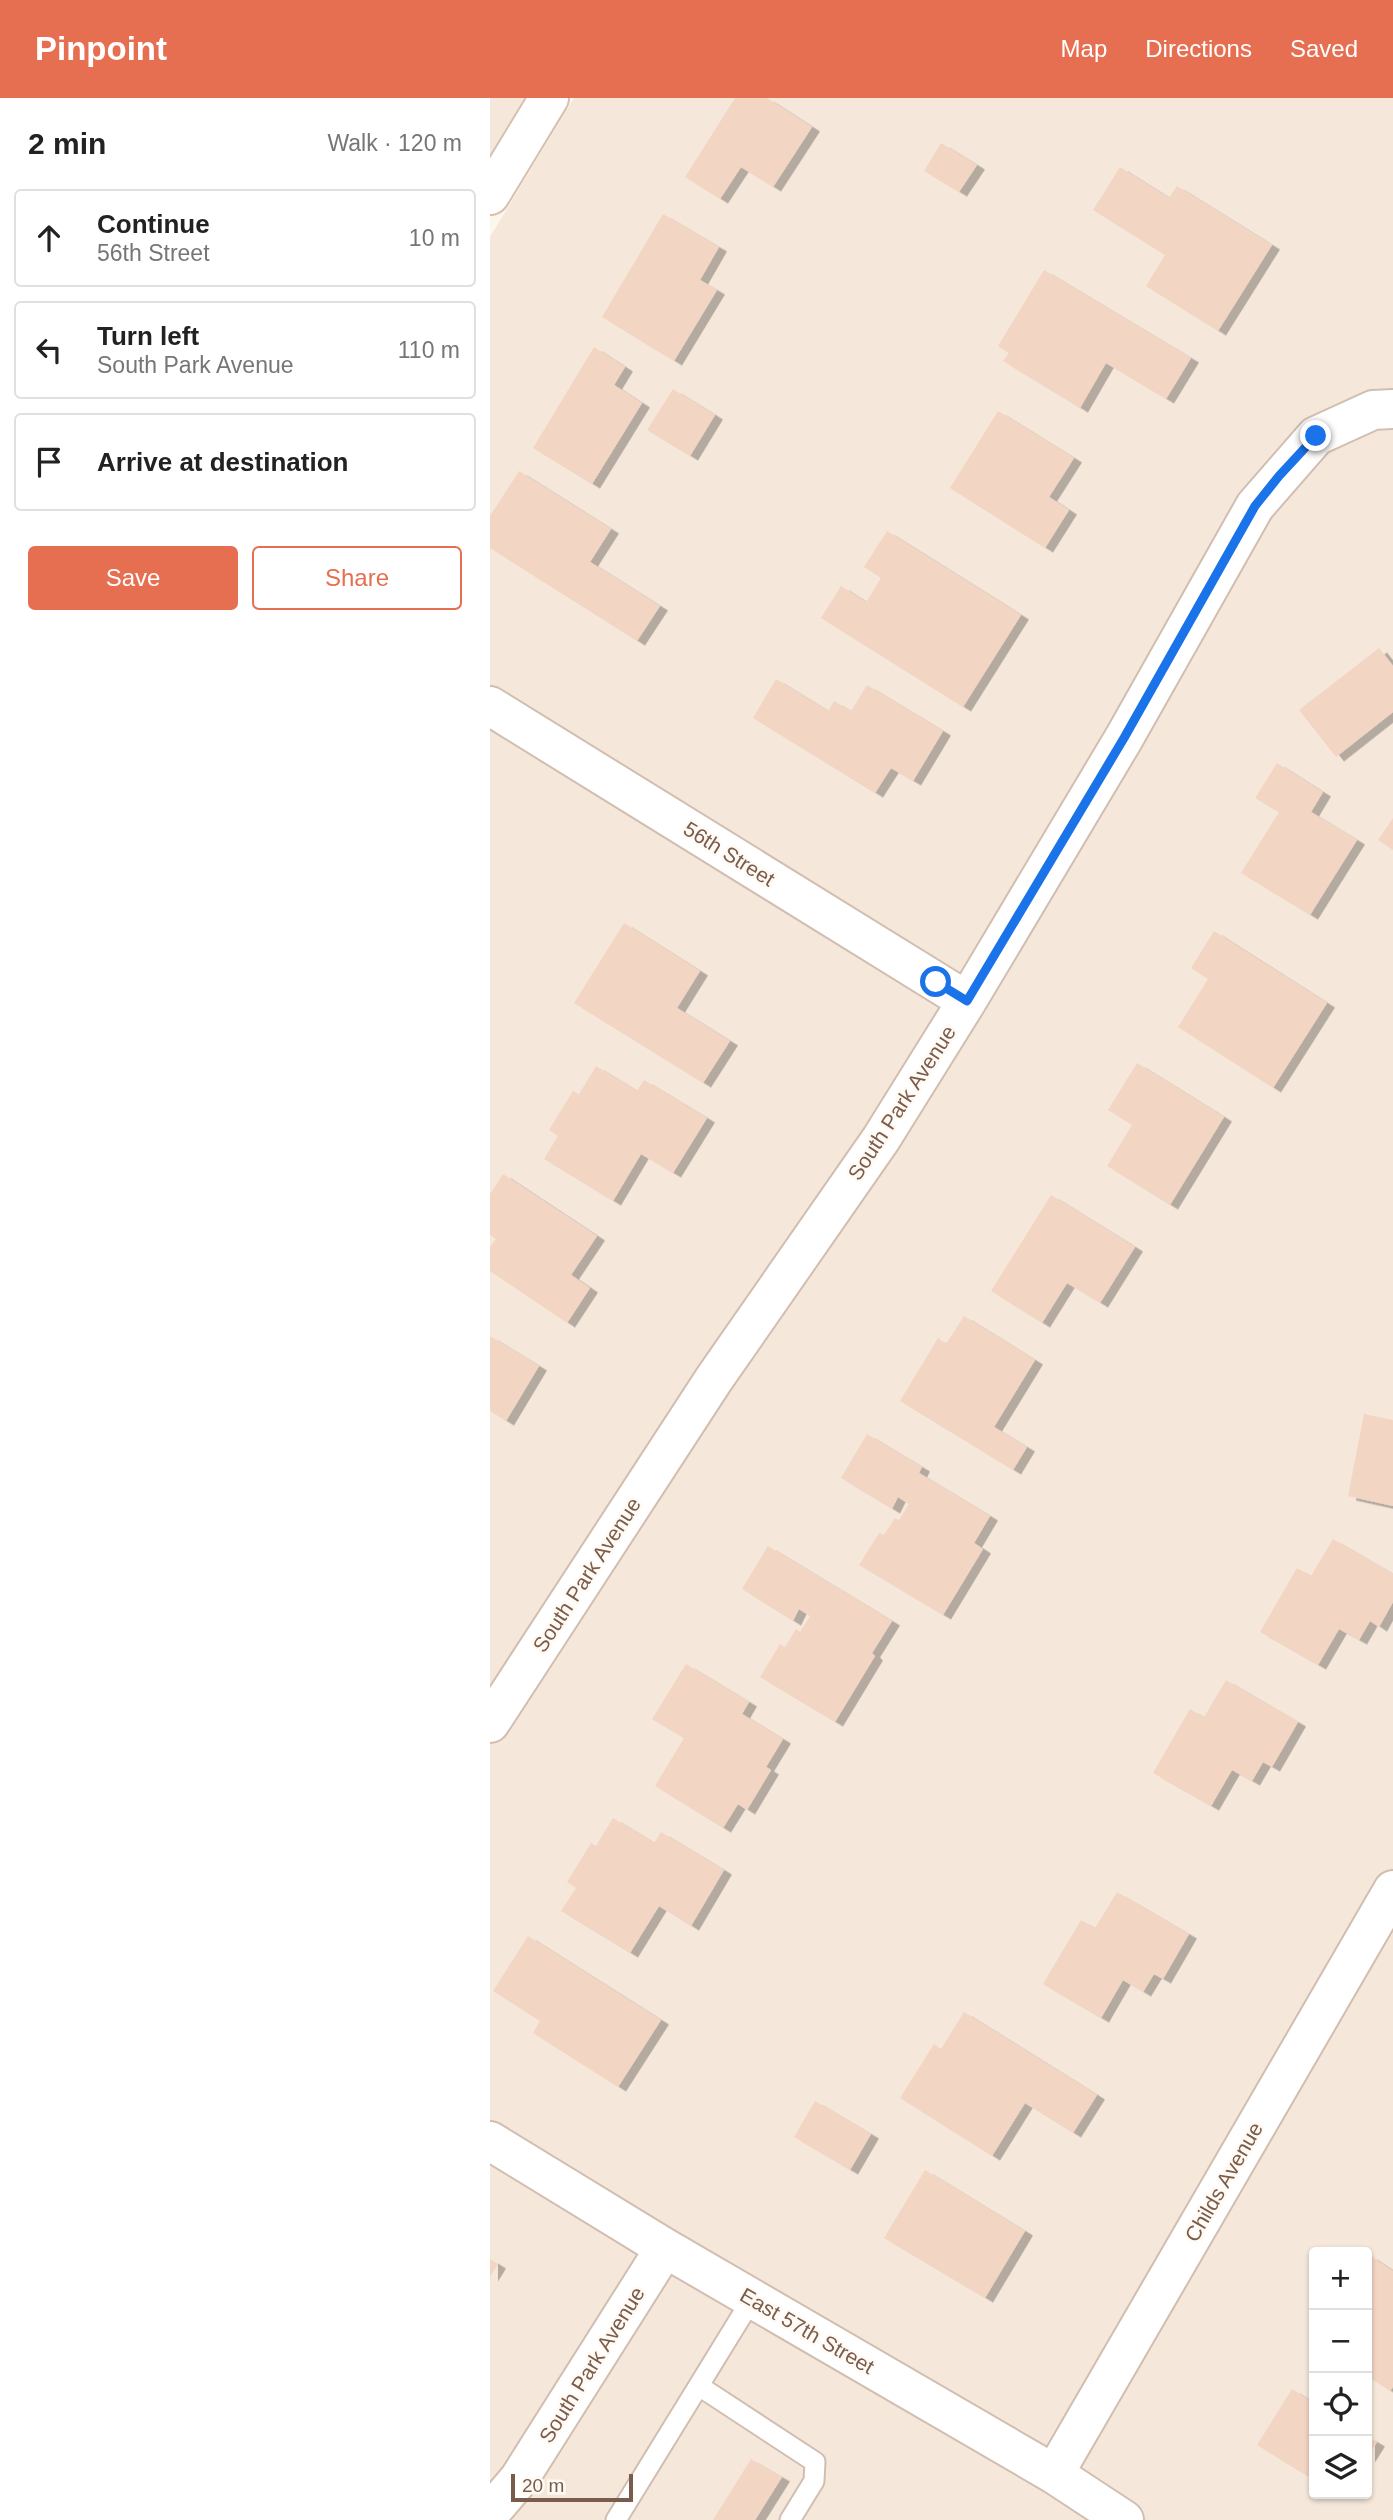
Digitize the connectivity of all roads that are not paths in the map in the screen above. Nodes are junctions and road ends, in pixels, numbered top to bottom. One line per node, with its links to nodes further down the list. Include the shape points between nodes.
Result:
1 (549, 98): 2 (street)
2 (490, 195)
3 (1393, 409): 5 (street, South Park Avenue, via 1373,410 1316,436 1255,506)
4 (490, 706): 5 (street, 56th Street)
5 (967, 1001): 6 (street, South Park Avenue, via 881,1139 714,1379)
6 (490, 1723)
7 (1393, 1890): 12 (street, Childs Avenue)
8 (490, 2141): 9 (street, East 57th Street)
9 (665, 2248): 10 (street, East 57th Street); 13 (street, South Park Avenue, via 519,2479)
10 (752, 2299): 11 (lane); 12 (street, East 57th Street)
11 (699, 2386): 14 (lane); 15 (lane, via 815,2462 814,2481)
12 (1054, 2474): 16 (street, East 57th Street)
13 (490, 2513)
14 (616, 2520)
15 (790, 2520)
16 (1124, 2520)

